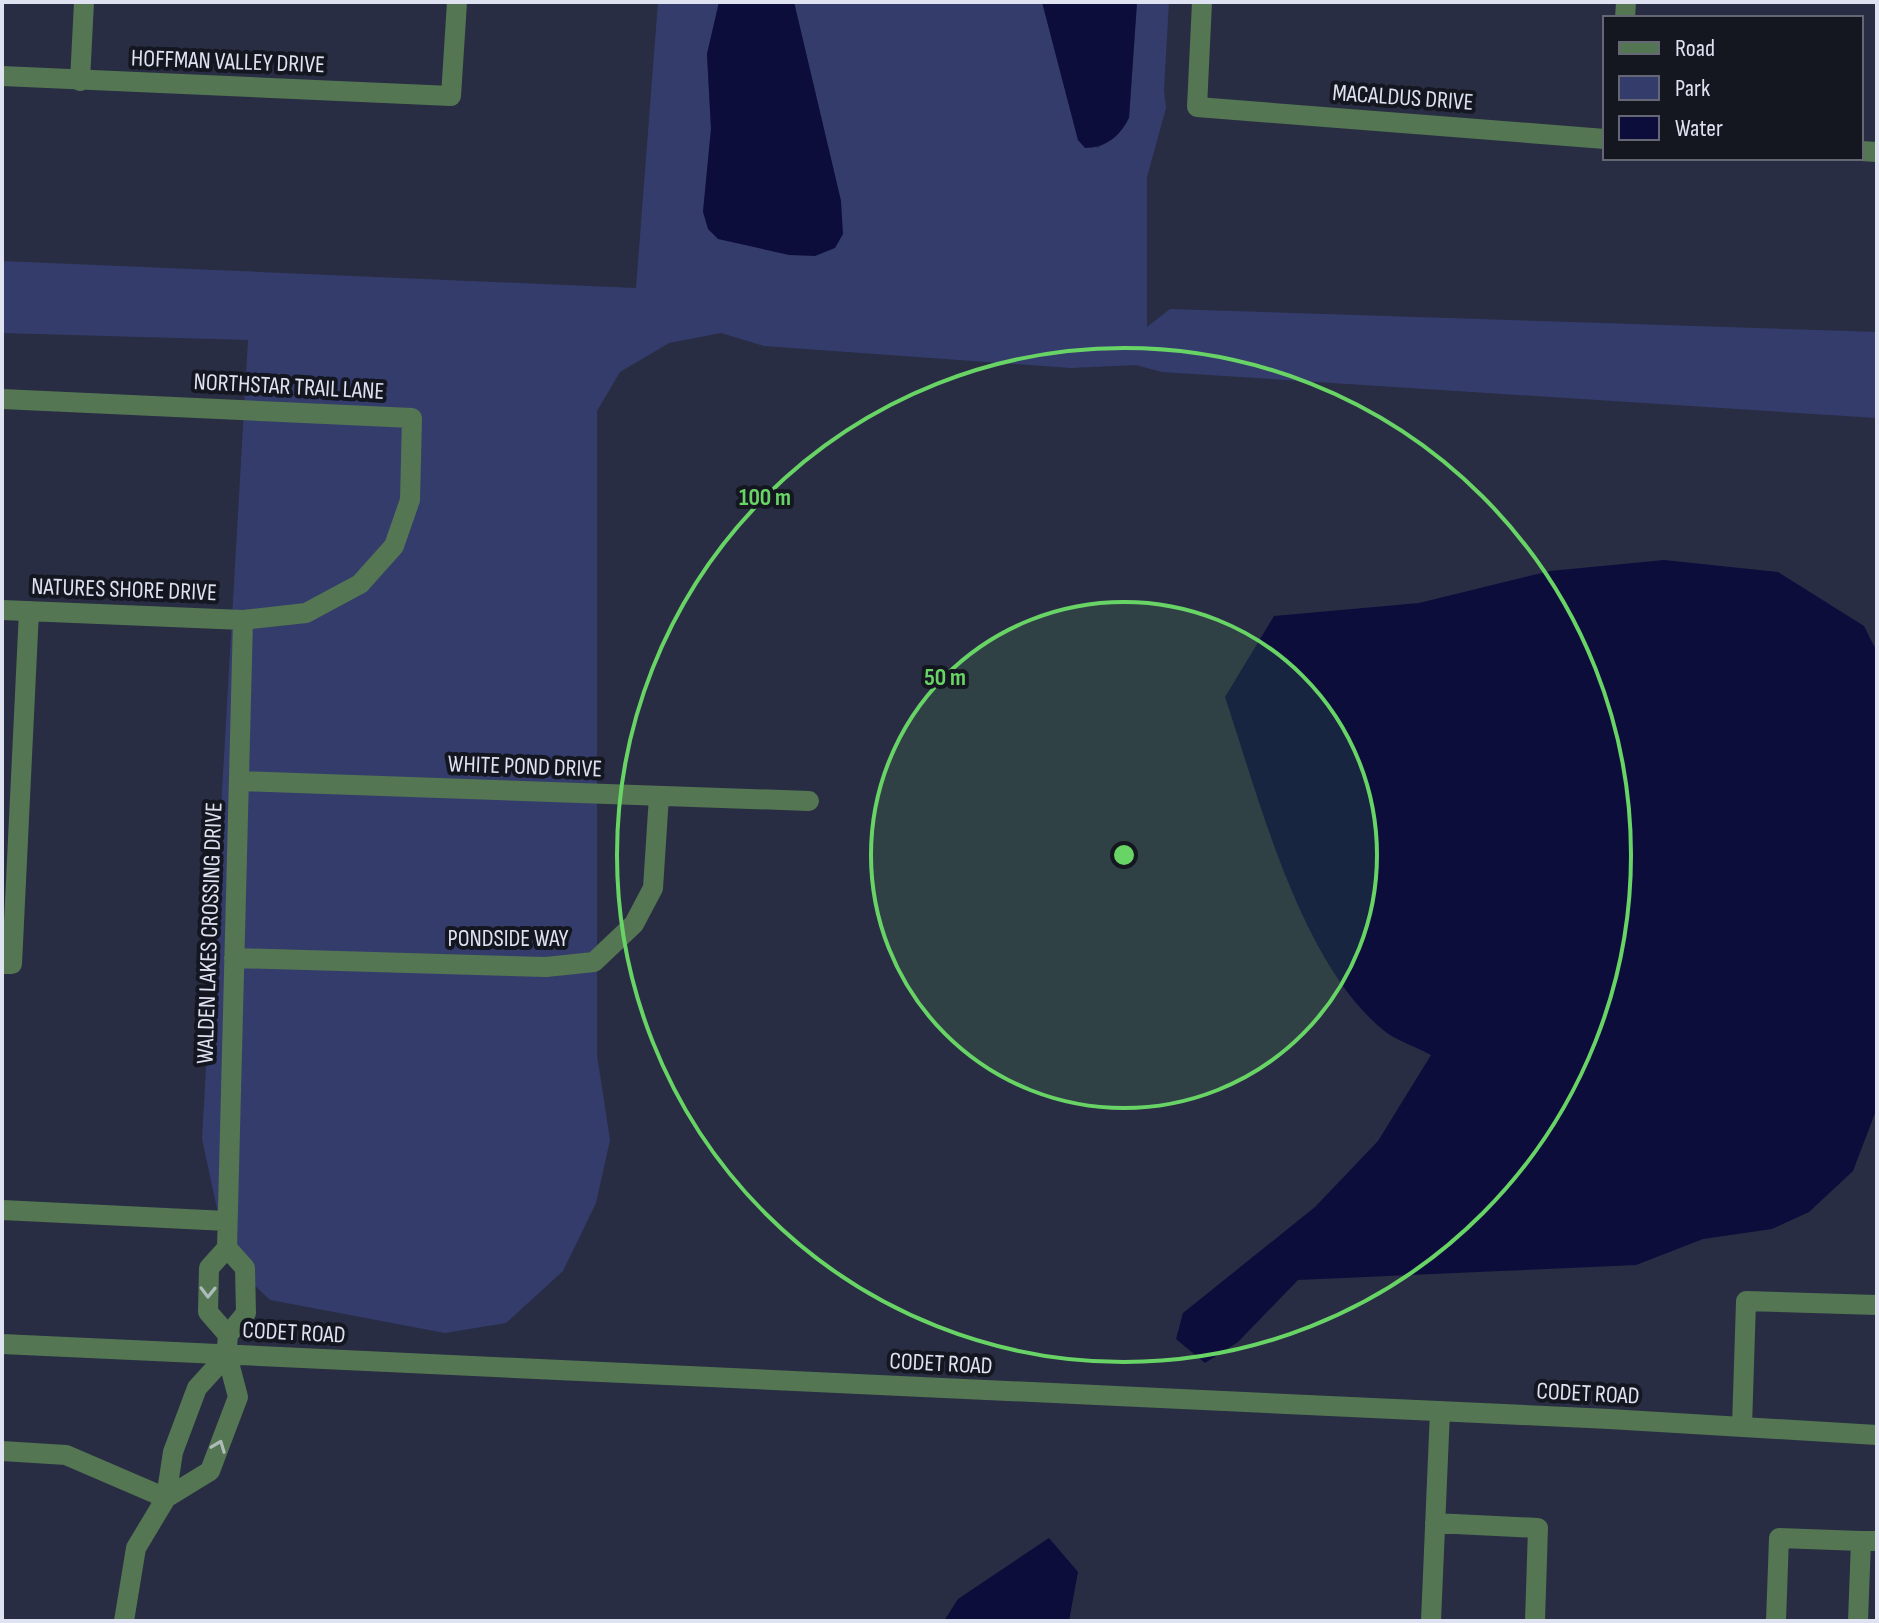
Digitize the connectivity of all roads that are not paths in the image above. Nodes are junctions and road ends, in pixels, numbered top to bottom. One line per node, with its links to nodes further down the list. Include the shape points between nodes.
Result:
1 (84, 2): 5 (street)
2 (457, 2): 5 (street, HOFFMAN VALLEY DRIVE, via 451,96)
3 (1202, 2): 6 (street, MACALDUS DRIVE, via 1197,107)
4 (2, 76): 5 (street, HOFFMAN VALLEY DRIVE)
5 (80, 81)
6 (1603, 139)
7 (2, 399): 10 (street, NORTHSTAR TRAIL LANE, via 412,418 410,500 394,546 360,584 306,613)
8 (2, 610): 9 (street, NATURES SHORE DRIVE)
9 (29, 611): 10 (street, NATURES SHORE DRIVE); 15 (street, via 12,964)
10 (243, 620): 11 (street, WALDEN LAKES CROSSING DRIVE)
11 (239, 781): 12 (street, WHITE POND DRIVE); 14 (street, WALDEN LAKES CROSSING DRIVE)
12 (659, 796): 13 (street, WHITE POND DRIVE); 14 (street, PONDSIDE WAY, via 653,888 634,924 594,962 546,967)
13 (809, 801)
14 (234, 958): 17 (street, WALDEN LAKES CROSSING DRIVE)
15 (2, 964)
16 (2, 1210): 17 (street)
17 (227, 1221): 18 (street, WALDEN LAKES CROSSING DRIVE)
18 (227, 1248): 21 (street, WALDEN LAKES CROSSING DRIVE, one-way to 21, via 209,1268 208,1312); 21 (street, WALDEN LAKES CROSSING DRIVE, via 245,1268 246,1313)
19 (1877, 1305): 23 (street, via 1746,1301)
20 (2, 1344): 21 (street, CODET ROAD)
21 (227, 1345): 22 (street, CODET ROAD); 26 (street, via 197,1388 173,1452); 26 (street, one-way to 21, via 210,1471 238,1397)
22 (1440, 1411): 23 (street, CODET ROAD); 27 (street)
23 (1742, 1427): 24 (street, CODET ROAD)
24 (1877, 1435)
25 (2, 1451): 26 (street, via 66,1455)
26 (166, 1498): 29 (street, via 136,1548)
27 (1435, 1523): 30 (street); 31 (street, via 1538,1528)
28 (1869, 1541): 32 (street, via 1779,1538); 33 (street)
29 (124, 1621)
30 (1431, 1621)
31 (1535, 1621)
32 (1776, 1621)
33 (1858, 1621)

